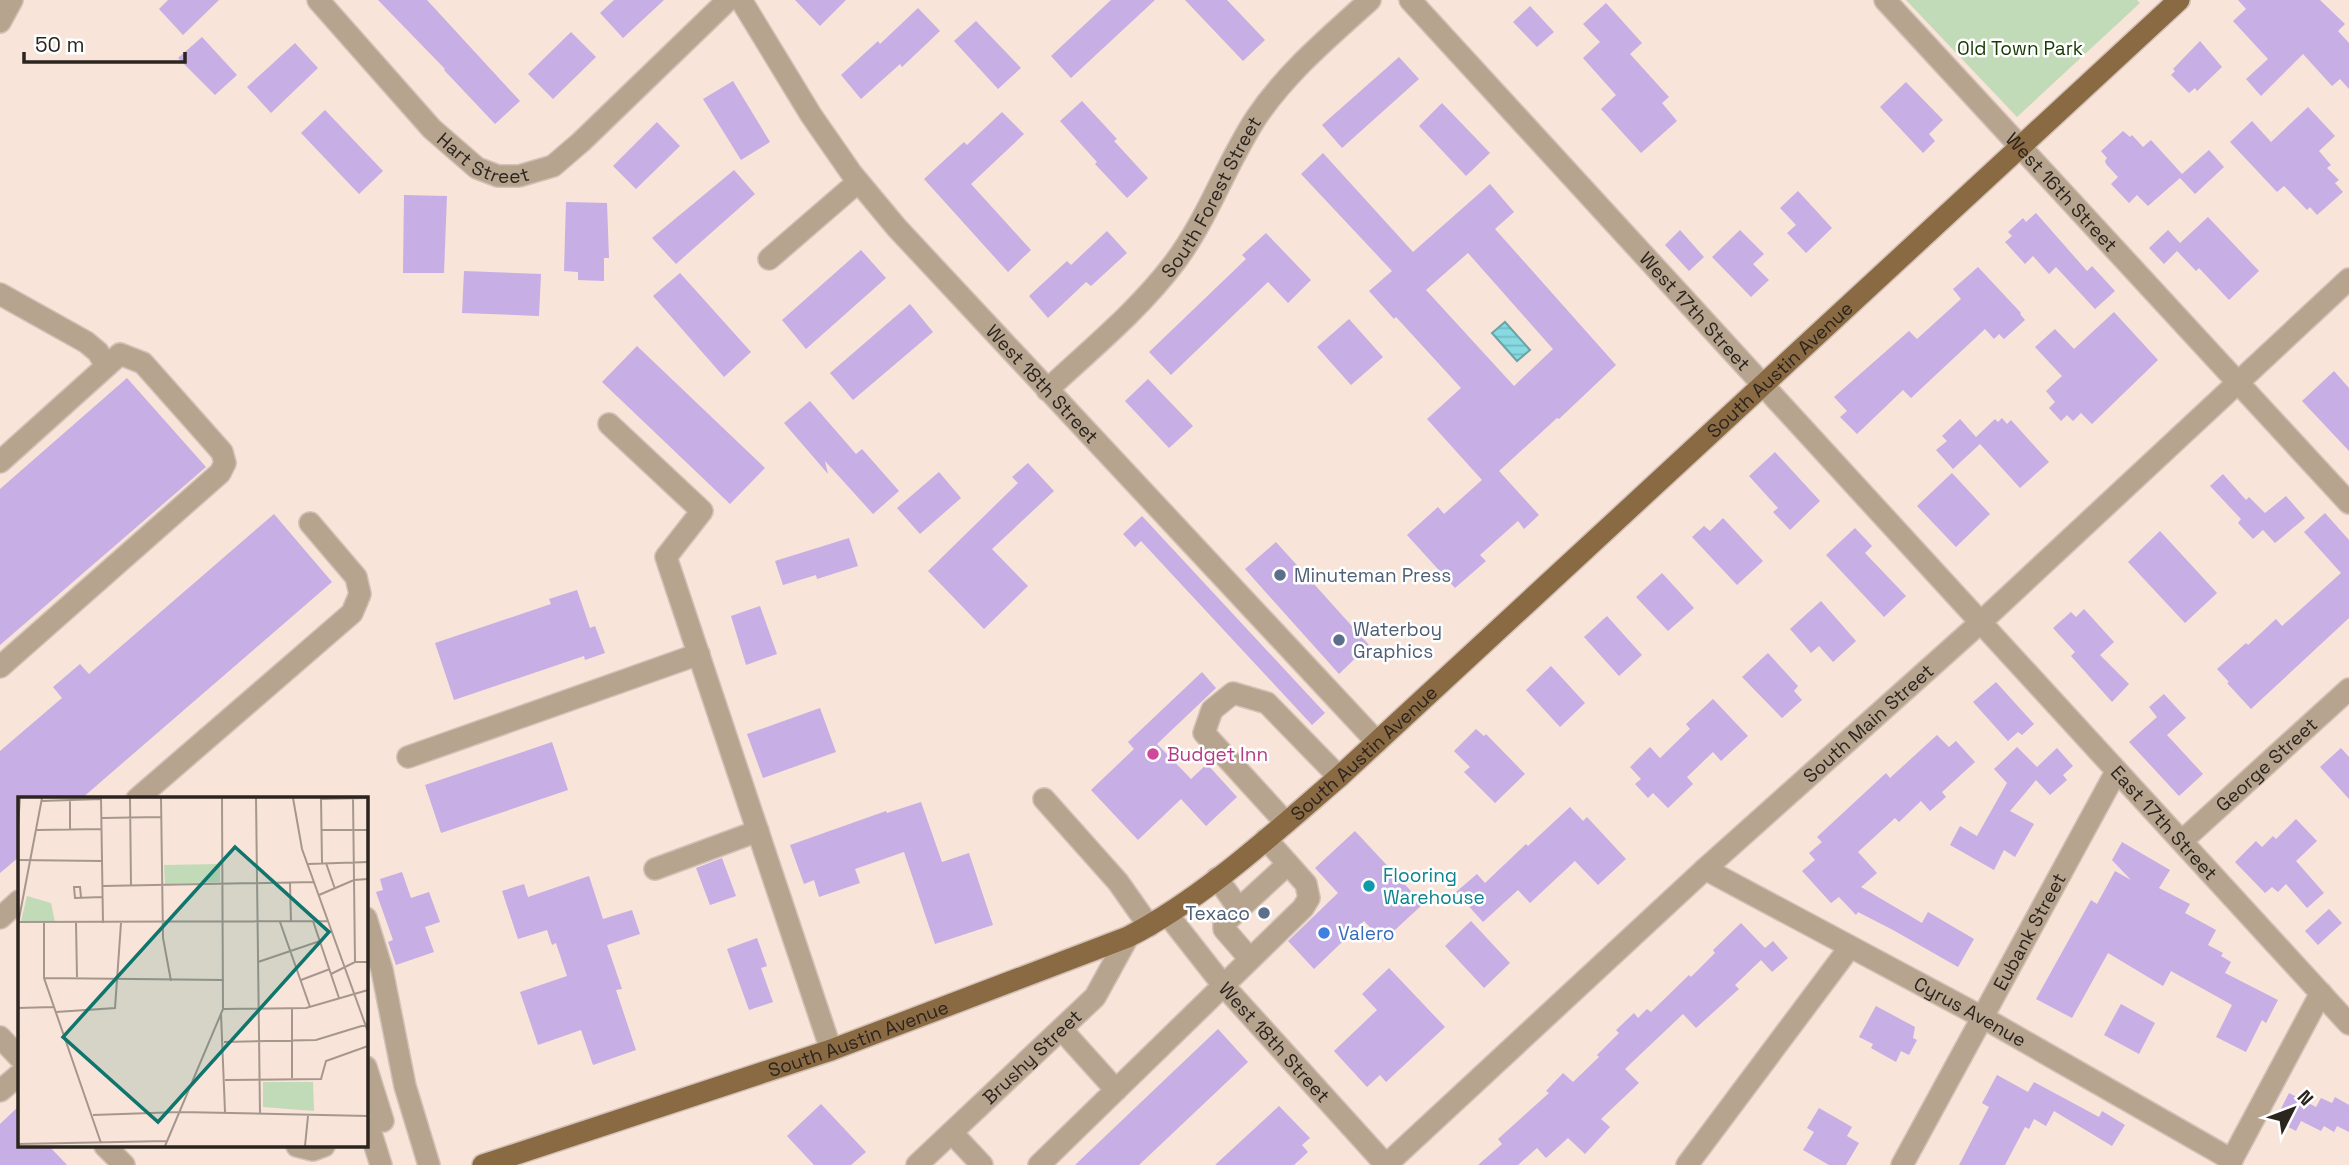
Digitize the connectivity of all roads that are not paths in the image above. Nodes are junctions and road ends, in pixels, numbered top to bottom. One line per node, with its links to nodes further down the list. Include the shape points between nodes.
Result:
1 (12, 0): 9 (street)
2 (318, 0): 3 (street, Hart Street, via 432,129 477,168 498,176 519,176 553,166)
3 (728, 0)
4 (741, 0): 11 (street, West 18th Street)
5 (1370, 0): 18 (street, South Forest Street, via 1288,75 1255,120 1195,234 1174,264)
6 (1410, 0): 17 (street, West 17th Street)
7 (1885, 0): 10 (street, West 16th Street)
8 (2179, 0): 10 (main road, South Austin Avenue)
9 (0, 22)
10 (2021, 145): 16 (street, West 16th Street); 17 (main road, South Austin Avenue)
11 (858, 182): 12 (street); 18 (street, West 18th Street)
12 (769, 259)
13 (2349, 279): 16 (street, South Main Street)
14 (0, 294): 15 (street, via 86,342)
15 (106, 366): 20 (street); 25 (street, via 120,354 143,363 222,452 225,463 220,474)
16 (2238, 382): 21 (street, West 16th Street); 23 (street, South Main Street)
17 (1763, 386): 23 (street, West 17th Street); 27 (main road, South Austin Avenue)
18 (1048, 390): 27 (street, West 18th Street)
19 (609, 424): 24 (street, via 702,511 666,558)
20 (0, 461)
21 (2349, 503)
22 (310, 523): 31 (street, via 356,577 360,594 352,613)
23 (1981, 622): 29 (street, East 17th Street); 39 (street, South Main Street)
24 (699, 654): 28 (street); 34 (street)
25 (0, 667)
26 (2349, 689): 36 (street, George Street)
27 (1377, 742): 30 (main road, South Austin Avenue)
28 (408, 757)
29 (2116, 772): 36 (street, East 17th Street); 52 (street, Eubank Street)
30 (1339, 777): 33 (main road, South Austin Avenue); 33 (street, via 1267,703 1233,693 1212,710 1204,733)
31 (139, 797)
32 (1044, 799): 46 (street, via 1118,882)
33 (1286, 823): 35 (main road, South Austin Avenue)
34 (758, 831): 38 (street); 56 (street)
35 (1266, 839): 37 (street); 40 (main road, South Austin Avenue)
36 (2182, 841): 51 (street, East 17th Street)
37 (1288, 864): 42 (street); 49 (street, via 1306,884 1309,898)
38 (655, 869)
39 (1705, 869): 48 (street, Cyrus Avenue); 74 (street, South Main Street)
40 (1217, 878): 42 (street); 43 (main road, South Austin Avenue)
41 (18, 902): 44 (street)
42 (1239, 909): 49 (street, via 1224,929)
43 (1168, 915): 46 (main road, South Austin Avenue); 50 (street, West 18th Street)
44 (0, 918)
45 (368, 925): 62 (street)
46 (1149, 926): 47 (main road, South Austin Avenue)
47 (1128, 937): 54 (street, Brushy Street, via 1095,998); 56 (main road, South Austin Avenue)
48 (1850, 947): 52 (street, Cyrus Avenue); 75 (street)
49 (1250, 959): 50 (street)
50 (1223, 985): 60 (street); 74 (street, West 18th Street)
51 (2321, 993): 53 (street, East 17th Street); 66 (street)
52 (1982, 1017): 66 (street, Cyrus Avenue); 76 (street, Eubank Street)
53 (2349, 1024)
54 (1062, 1030): 60 (street); 64 (street, Brushy Street)
55 (0, 1037): 57 (street)
56 (831, 1050): 70 (main road, South Austin Avenue)
57 (18, 1056)
58 (18, 1076): 61 (street)
59 (368, 1084): 63 (street)
60 (1116, 1090): 73 (street)
61 (0, 1091)
62 (412, 1111): 63 (street); 69 (street)
63 (373, 1125): 68 (street)
64 (952, 1133): 71 (street, Brushy Street); 72 (street)
65 (107, 1148): 67 (street)
66 (2230, 1163)
67 (124, 1165)
68 (381, 1165)
69 (429, 1165)
70 (482, 1165)
71 (917, 1165)
72 (982, 1165)
73 (1039, 1165)
74 (1386, 1165)
75 (1688, 1165)
76 (1902, 1165)

